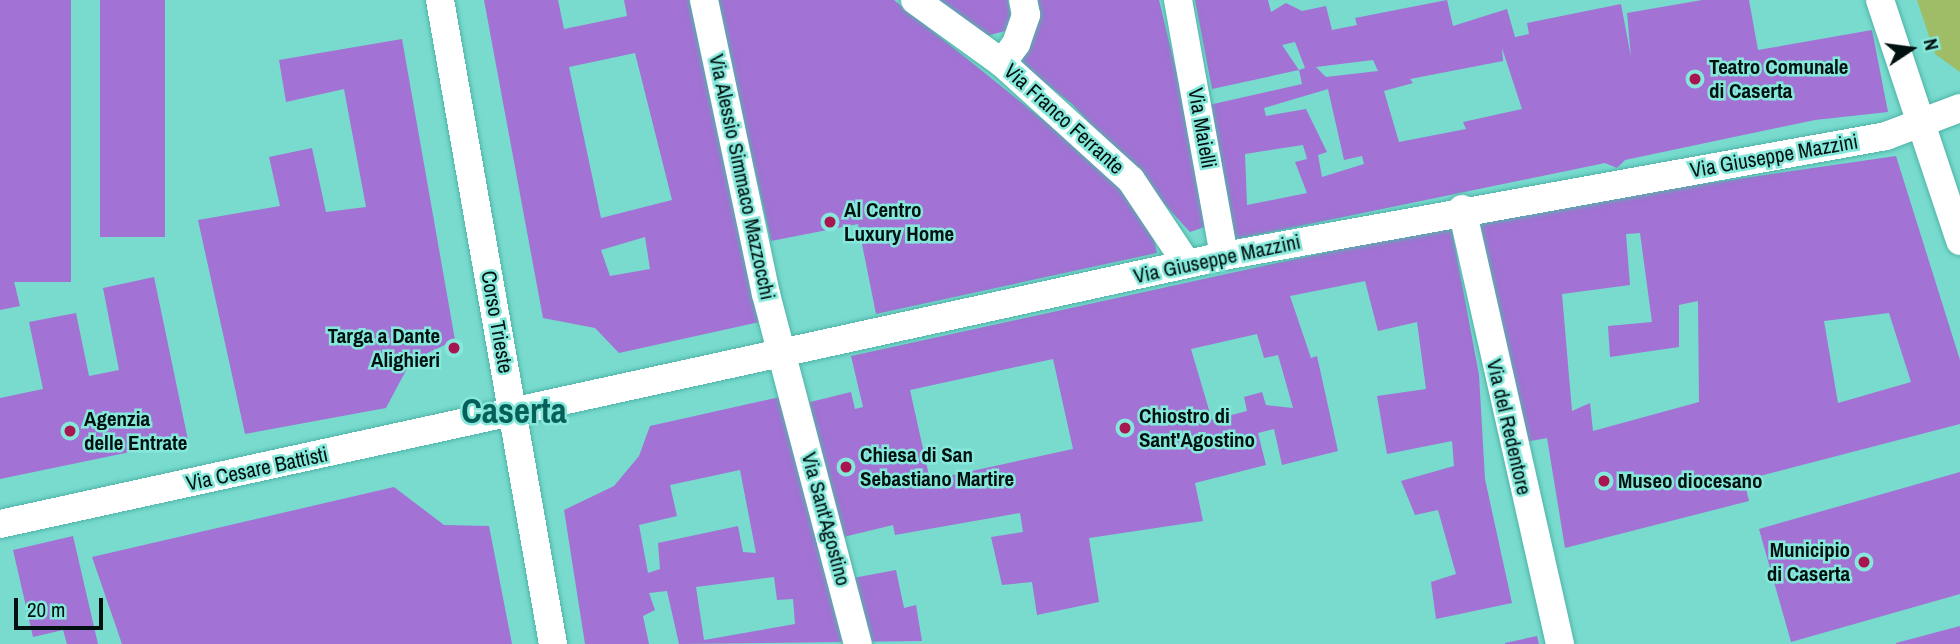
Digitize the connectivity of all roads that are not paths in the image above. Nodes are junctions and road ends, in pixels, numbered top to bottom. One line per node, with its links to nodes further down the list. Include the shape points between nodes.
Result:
1 (440, 0): 16 (street, Corso Trieste)
2 (704, 0): 14 (street, Via Alessio Simmaco Mazzocchi)
3 (915, 0): 7 (street, Via Franco Ferrante)
4 (1023, 0): 7 (street, via 1026,15 1016,44)
5 (1178, 0): 12 (street, Via Maielli)
6 (1880, 0): 9 (street)
7 (1002, 63): 13 (street, Via Franco Ferrante, via 1131,180)
8 (1960, 108): 9 (street, Via Giuseppe Mazzini)
9 (1926, 133): 10 (street, Via Giuseppe Mazzini); 11 (street)
10 (1461, 209): 12 (street, Via Giuseppe Mazzini); 20 (street, Via del Redentore)
11 (1960, 241)
12 (1224, 256): 13 (street, Via Giuseppe Mazzini)
13 (1187, 264): 14 (street, Via Giuseppe Mazzini)
14 (781, 354): 15 (street, Via Alessio Simmaco Mazzocchi); 16 (street, Via Giuseppe Mazzini)
15 (792, 394): 19 (street, Via Sant'Agostino)
16 (513, 411): 17 (street, Via Cesare Battisti); 18 (street, Corso Trieste)
17 (0, 524)
18 (553, 644)
19 (858, 644)
20 (1560, 644)

